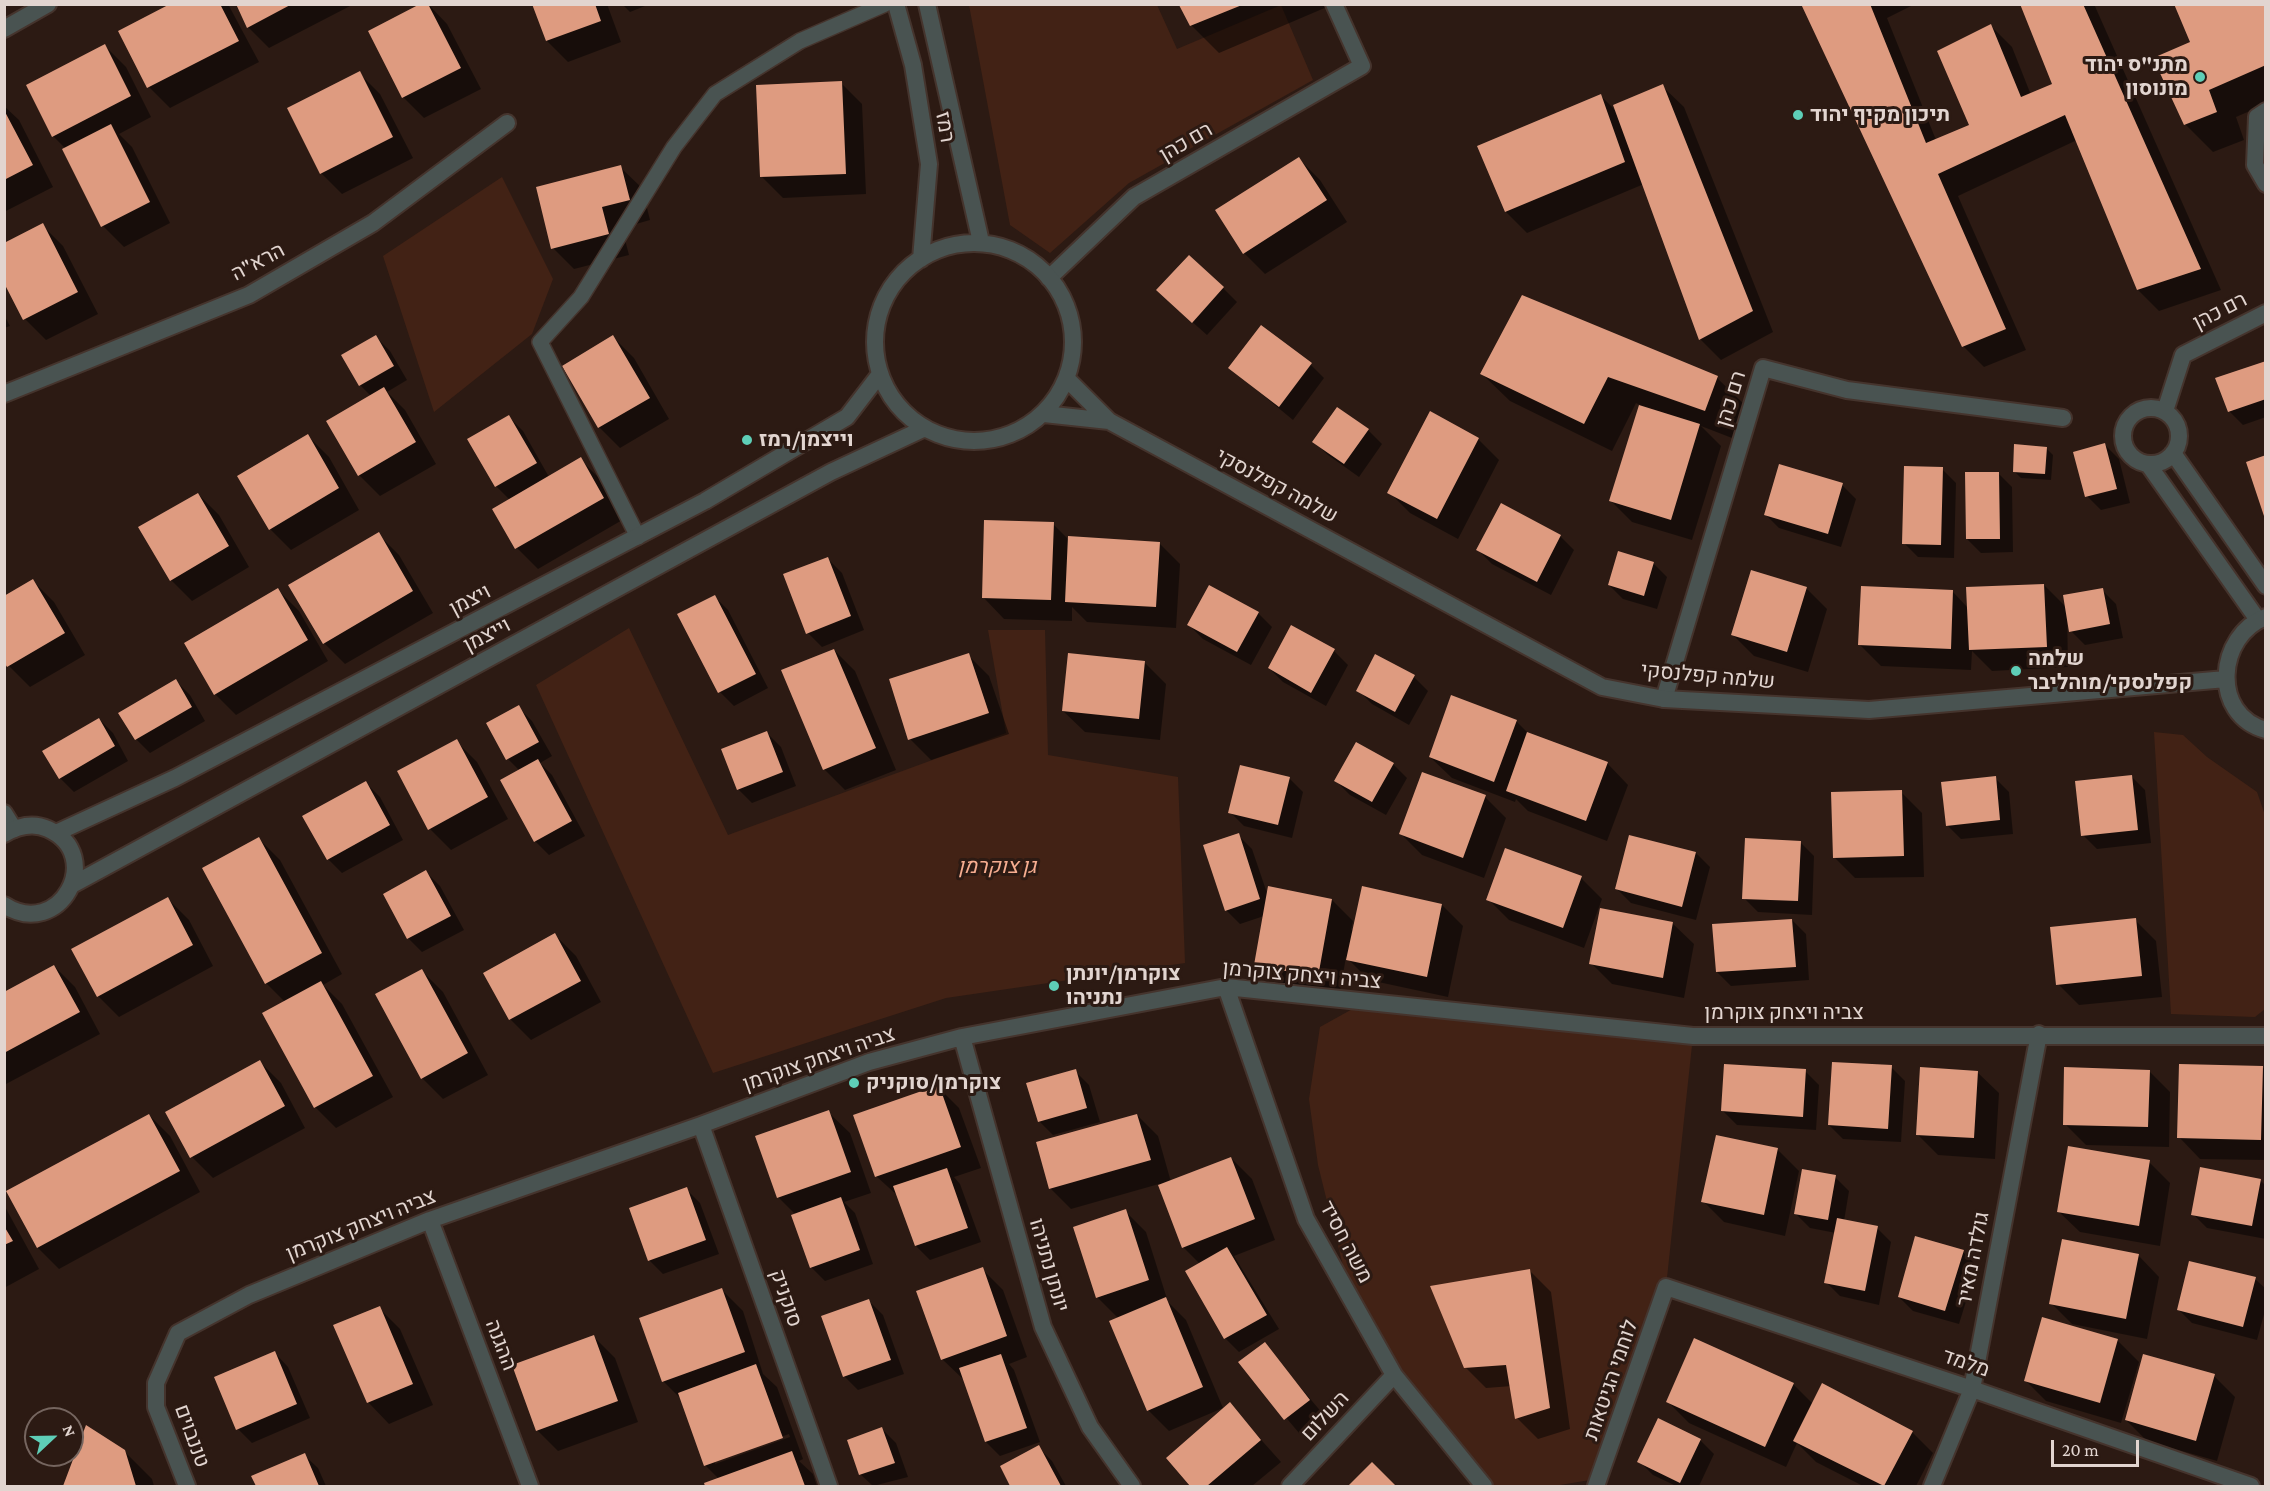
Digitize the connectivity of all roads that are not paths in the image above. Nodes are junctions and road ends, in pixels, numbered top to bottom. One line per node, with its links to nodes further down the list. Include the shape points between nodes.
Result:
1 (48, 4): 6 (street)
2 (885, 4): 24 (lane, via 800,41 715,94 674,147 581,297 540,342)
3 (896, 4): 11 (street, רמז, via 913,65 928,164)
4 (927, 4): 10 (street, רמז)
5 (1334, 4): 12 (street, רם כהן, via 1362,66 1134,197)
6 (4, 29)
7 (2265, 111): 9 (street, via 2257,117 2255,165)
8 (507, 123): 16 (street, הרא"ה, via 373,223 249,295)
9 (2265, 184)
10 (981, 242): 11 (street, via 955,244); 12 (street, via 1017,252)
11 (921, 259): 14 (street, via 890,290 878,318 875,345)
12 (1049, 278): 15 (street, via 1068,311 1073,335)
13 (2265, 313): 17 (street, רם כהן, via 2183,355)
14 (880, 374): 21 (street, via 894,400); 24 (street, ויצמן, via 847,417)
15 (1067, 379): 18 (street); 20 (street)
16 (4, 393)
17 (2164, 411): 22 (street, via 2172,417 2179,435); 23 (street, via 2138,410 2123,431 2126,449)
18 (1044, 414): 20 (street); 21 (street, via 1021,430 995,440 969,442)
19 (2063, 418): 28 (street, רם כהן, via 1846,390 1763,368)
20 (1109, 421): 28 (street, שלמה קפלנסקי, via 1602,687)
21 (925, 428): 33 (street, וייצמן, via 831,472)
22 (2173, 453): 23 (street, via 2158,463); 25 (street)
23 (2148, 464): 26 (street)
24 (638, 537): 32 (street, ויצמן, via 175,778)
25 (2265, 586)
26 (2262, 618): 27 (street, via 2244,630 2233,644)
27 (2226, 679): 28 (street, שלמה קפלנסקי, via 1869,710); 29 (street, via 2231,699 2243,716)
28 (1664, 699)
29 (2265, 730)
30 (4, 813): 31 (street)
31 (9, 831): 32 (street, via 28,825)
32 (56, 833): 33 (street, via 73,856)
33 (72, 885): 34 (street, וייצמן, via 65,898 48,910 27,914)
34 (7, 910)
35 (1226, 987): 36 (street, צביה ויצחק צוקרמן, via 1693,1036); 38 (street, צביה ויצחק צוקרמן); 43 (street, משה חסיד, via 1306,1219)
36 (2039, 1034): 37 (street, צביה ויצחק צוקרמן); 44 (street, גולדה מאיר)
37 (2265, 1036)
38 (962, 1037): 39 (street, צביה ויצחק צוקרמן, via 869,1062); 48 (street, יונתן נתניהו, via 1043,1327 1090,1427)
39 (701, 1125): 40 (street, צביה ויצחק צוקרמן); 47 (street, סוקניק)
40 (430, 1220): 42 (street, צביה ויצחק צוקרמן, via 249,1295); 46 (street, ההגנה)
41 (1666, 1287): 44 (street, מלמד); 51 (street, לוחמי הגיטאות, via 1602,1478)
42 (178, 1334): 45 (street, טננבוים, via 156,1383 156,1407)
43 (1394, 1376): 49 (street, השלום); 50 (street, משה חסיד)
44 (1972, 1389): 52 (street, גולדה מאיר); 53 (street, מלמד)
45 (187, 1486)
46 (530, 1486)
47 (829, 1486)
48 (1132, 1486)
49 (1290, 1486)
50 (1484, 1486)
51 (1596, 1486)
52 (1932, 1486)
53 (2251, 1486)

